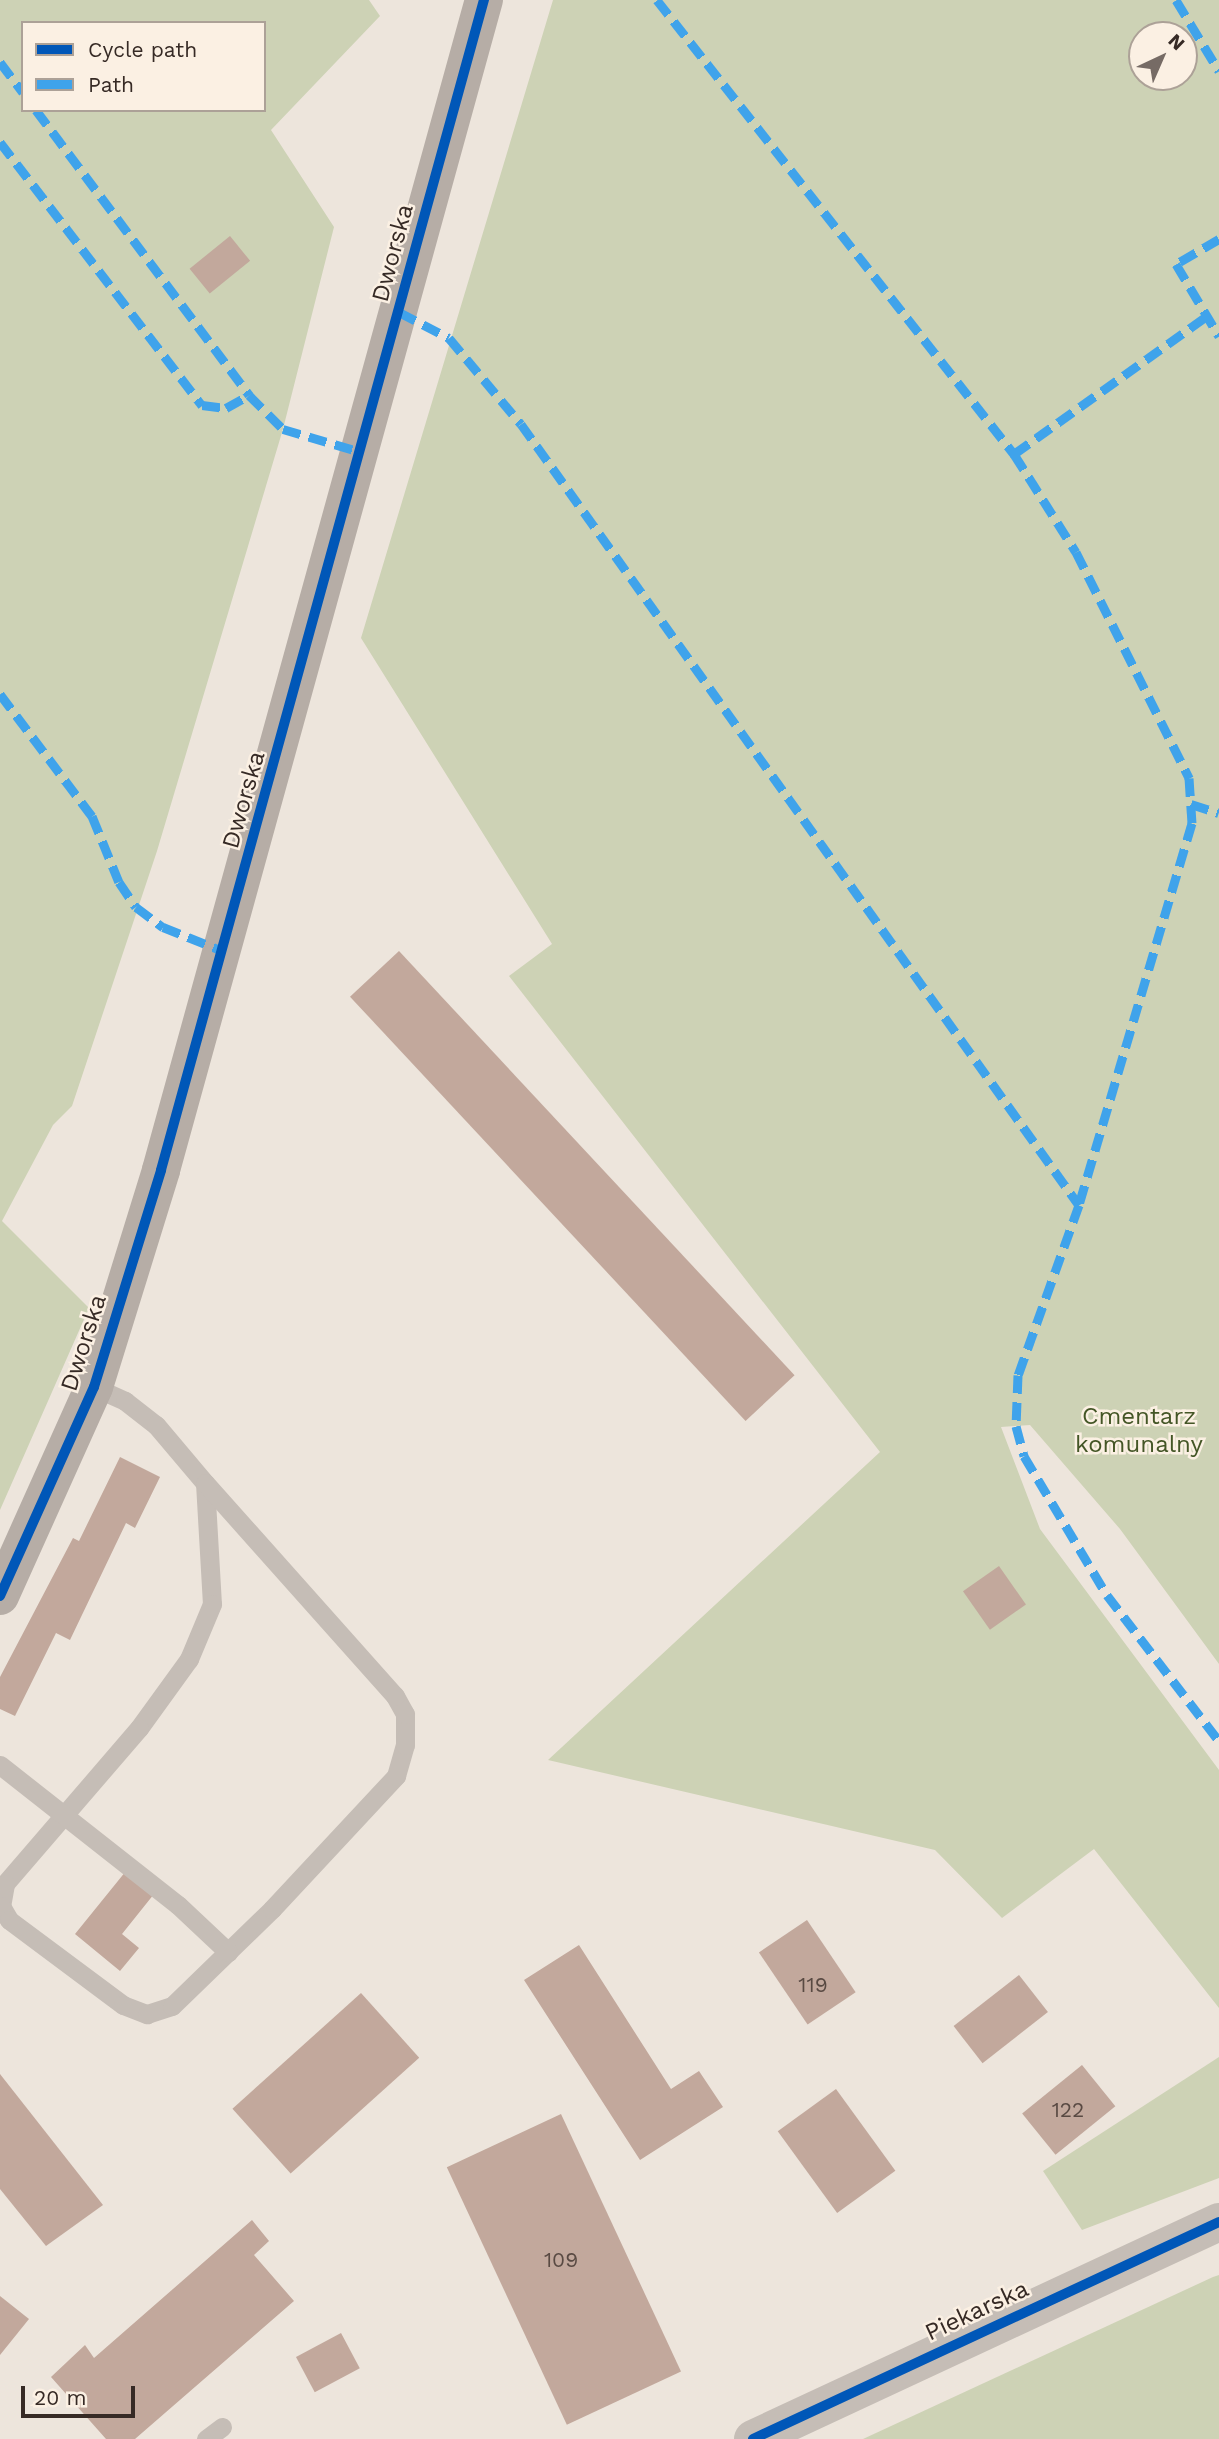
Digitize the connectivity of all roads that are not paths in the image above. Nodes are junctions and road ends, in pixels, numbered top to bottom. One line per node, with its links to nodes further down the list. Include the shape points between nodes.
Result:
1 (484, 0): 2 (street, Dworska, via 293,705)
2 (94, 1387): 3 (lane, via 156,1425); 4 (street, Dworska)
3 (205, 1483): 6 (lane, via 212,1604 182,1669 139,1728); 7 (lane, via 396,1696 405,1714 405,1745 396,1776)
4 (0, 1596)
5 (0, 1765): 6 (lane)
6 (65, 1814): 7 (lane, via 178,1905); 7 (lane, via 5,1884 1,1906 9,1920 123,2005 147,2014 172,2006)
7 (228, 1952)
8 (1219, 2221): 9 (street, Piekarska)
9 (753, 2439)

